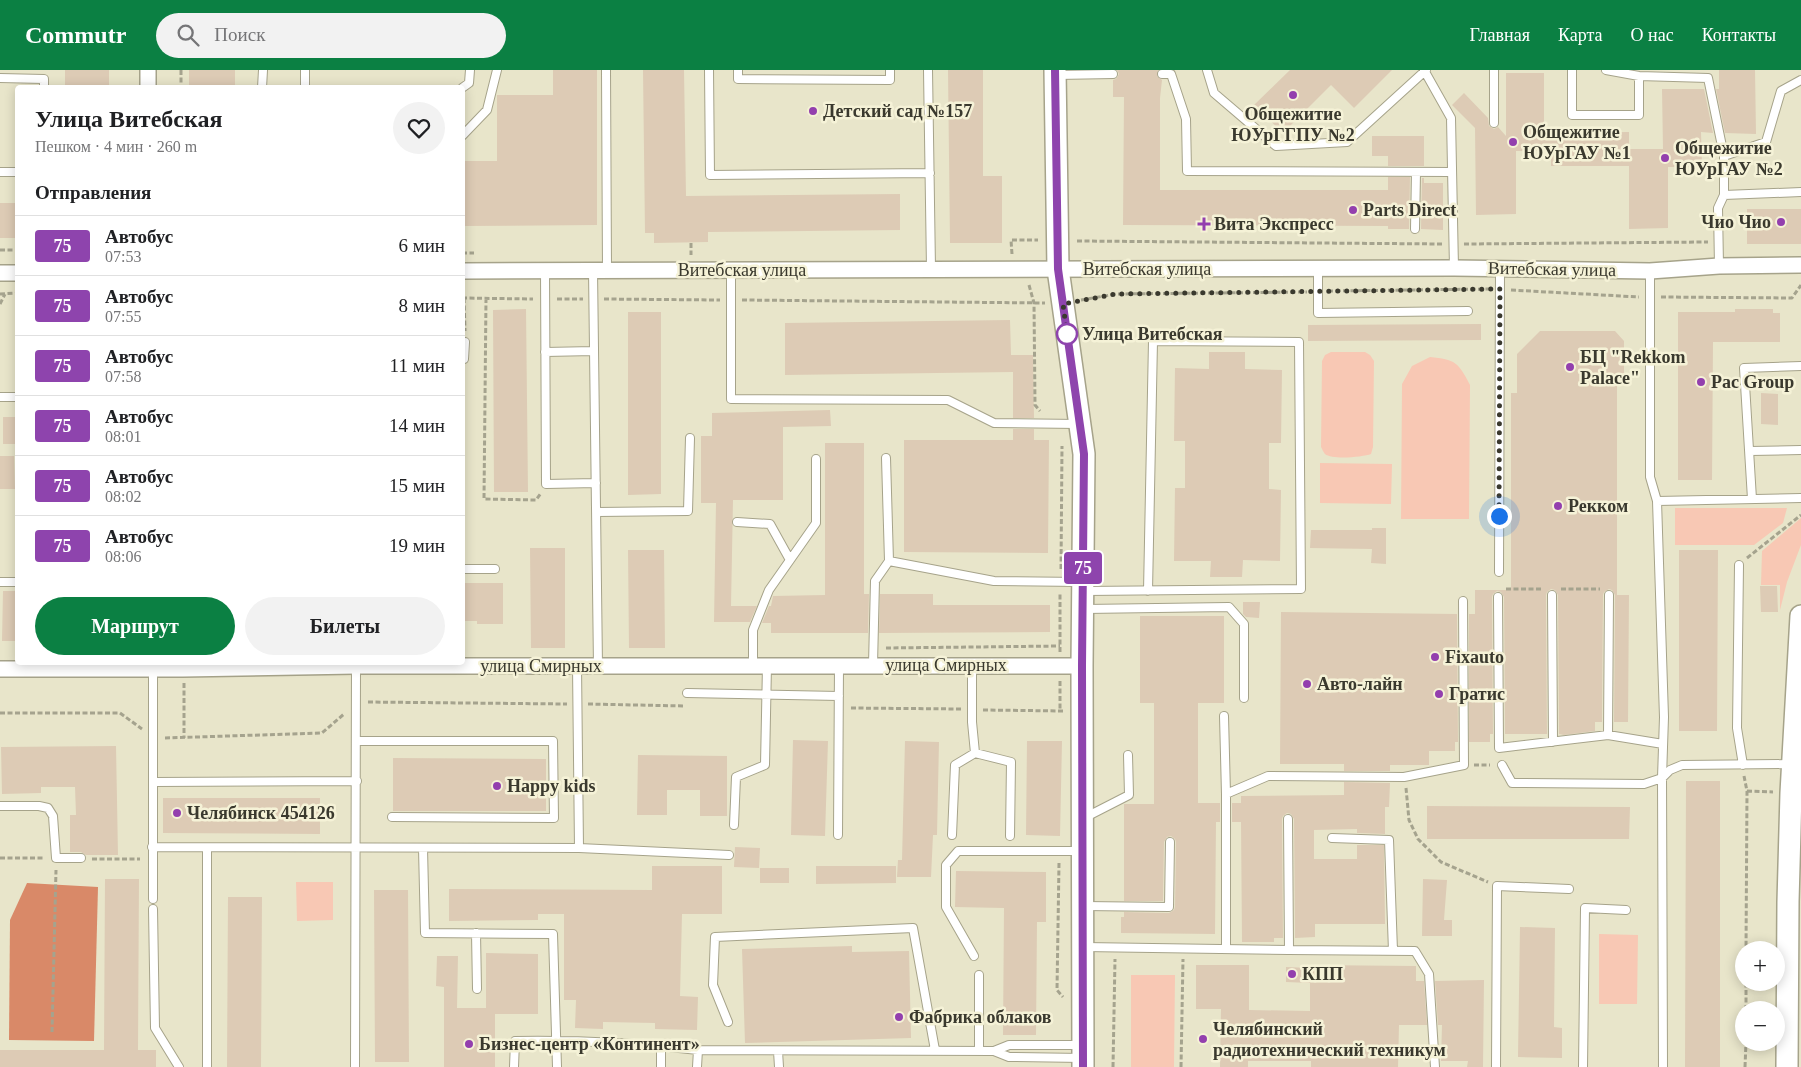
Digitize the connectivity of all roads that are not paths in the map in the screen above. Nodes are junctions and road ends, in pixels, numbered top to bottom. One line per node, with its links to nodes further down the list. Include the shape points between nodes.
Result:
1 (148, 70): 23 (street)
2 (262, 70): 24 (lane)
3 (305, 70): 25 (lane)
4 (470, 70): 26 (lane, via 469,83)
5 (497, 70): 28 (lane, via 487,110)
6 (606, 70): 46 (lane)
7 (709, 70): 32 (lane, via 710,175)
8 (738, 70): 9 (lane, via 738,79 890,80)
9 (890, 70)
10 (928, 70): 32 (lane)
11 (1207, 70): 12 (lane, via 1214,93 1276,146 1347,142)
12 (1425, 70): 34 (lane, via 1451,118)
13 (1494, 70): 27 (lane)
14 (1572, 70): 19 (lane, via 1572,115 1639,116)
15 (1606, 70): 19 (lane)
16 (1055, 73): 17 (lane); 43 (main road)
17 (1113, 74)
18 (1162, 74): 33 (lane, via 1171,74 1186,119 1187,171)
19 (1640, 76): 29 (lane, via 1708,78)
20 (0, 78): 22 (lane, via 44,79)
21 (1801, 80): 29 (lane, via 1781,91 1766,142)
22 (44, 85)
23 (148, 85)
24 (262, 85)
25 (305, 85)
26 (465, 86)
27 (1494, 123)
28 (465, 133)
29 (1724, 156): 36 (lane)
30 (0, 172): 31 (lane)
31 (15, 172)
32 (930, 172): 42 (lane)
33 (1416, 172): 34 (lane); 37 (lane)
34 (1452, 172): 41 (lane)
35 (1801, 192): 36 (lane)
36 (1724, 195): 39 (lane, via 1718,208)
37 (1415, 230)
38 (1801, 265): 39 (street, Витебская улица)
39 (1719, 266): 48 (street, Витебская улица)
40 (1318, 268): 41 (street, Витебская улица); 43 (street, Витебская улица); 52 (lane, via 1318,313)
41 (1454, 268): 44 (street, Витебская улица)
42 (931, 269): 43 (street, Витебская улица); 47 (street, Витебская улица)
43 (1058, 269): 58 (main road)
44 (1500, 269): 48 (street, Витебская улица); 75 (lane)
45 (545, 270): 46 (street, Витебская улица); 49 (street, Витебская улица); 54 (lane)
46 (600, 270): 47 (street, Витебская улица); 53 (lane, via 593,299)
47 (731, 270): 58 (lane, via 731,399 948,400 994,423)
48 (1650, 270): 67 (lane, via 1650,477)
49 (465, 271)
50 (0, 272): 51 (street)
51 (15, 272)
52 (1468, 311)
53 (594, 351): 54 (lane); 64 (lane)
54 (545, 352): 64 (lane, via 546,484)
55 (1801, 366): 61 (lane, via 1744,368)
56 (0, 397): 57 (lane)
57 (15, 397)
58 (1080, 424): 79 (main road, via 1084,454)
59 (690, 438): 68 (lane, via 688,511)
60 (1801, 450): 61 (lane)
61 (1750, 451): 66 (lane)
62 (886, 458): 71 (lane)
63 (816, 459): 70 (lane, via 816,524)
64 (596, 483): 68 (lane)
65 (1801, 498): 66 (lane)
66 (1752, 500): 67 (lane)
67 (1657, 501): 105 (lane)
68 (596, 512): 93 (lane)
69 (737, 522): 70 (lane, via 770,524)
70 (790, 560): 87 (lane, via 769,590 753,630)
71 (889, 561): 79 (lane); 88 (lane, via 875,581)
72 (1739, 565): 108 (lane, via 1737,728)
73 (465, 569): 74 (lane)
74 (495, 569)
75 (1499, 572)
76 (0, 582): 77 (lane)
77 (15, 582)
78 (1148, 591): 78 (lane, via 1301,589 1299,342 1153,341); 79 (lane)
79 (1083, 594): 95 (main road); 100 (lane, via 1229,607 1244,624)
80 (1552, 595): 104 (lane)
81 (1609, 595): 102 (lane)
82 (1498, 597): 104 (lane, via 1499,748)
83 (1463, 601): 114 (lane, via 1464,765 1404,778 1268,776)
84 (1801, 616): 109 (main road)
85 (370, 665): 91 (street, улица Смирных)
86 (465, 665): 92 (street, улица Смирных)
87 (760, 665): 93 (street, улица Смирных); 94 (street, улица Смирных); 98 (lane)
88 (873, 665): 89 (street, улица Смирных); 94 (street, улица Смирных)
89 (972, 665): 95 (street, улица Смирных); 106 (lane)
90 (153, 666): 91 (street, улица Смирных, via 184,670); 96 (street, улица Смирных); 113 (lane)
91 (356, 666): 103 (lane)
92 (577, 666): 93 (street, улица Смирных); 129 (lane)
93 (598, 666)
94 (839, 666): 99 (lane)
95 (1082, 666): 117 (main road)
96 (0, 669)
97 (687, 693): 98 (lane)
98 (766, 694): 99 (lane); 119 (lane, via 766,765 736,777)
99 (839, 696): 120 (lane)
100 (1244, 698)
101 (1224, 716): 114 (lane)
102 (1608, 735): 104 (lane); 105 (lane)
103 (357, 741): 112 (lane); 116 (lane, via 553,741 554,818)
104 (1553, 742)
105 (1664, 744): 111 (lane)
106 (975, 753): 121 (lane, via 954,765); 122 (lane, via 1011,762)
107 (1128, 755): 117 (lane, via 1129,795)
108 (1743, 764): 109 (lane); 111 (lane, via 1682,765)
109 (1797, 764): 167 (main road, via 1788,902)
110 (1502, 765): 111 (lane, via 1512,783 1644,784)
111 (1662, 778): 166 (lane)
112 (357, 781): 113 (lane); 127 (lane)
113 (152, 782): 125 (lane)
114 (1226, 794): 140 (lane)
115 (0, 806): 132 (lane, via 48,808 53,816 56,858)
116 (392, 817)
117 (1082, 819): 130 (main road)
118 (1288, 819): 141 (lane)
119 (734, 825)
120 (838, 835)
121 (952, 835)
122 (1010, 836)
123 (1332, 838): 142 (lane, via 1389,840)
124 (1170, 842): 135 (lane, via 1169,907)
125 (152, 847): 126 (lane); 134 (lane)
126 (207, 848): 127 (lane); 156 (lane)
127 (357, 848): 128 (lane); 157 (lane)
128 (423, 848): 129 (lane); 138 (lane, via 425,933)
129 (579, 848): 131 (lane)
130 (1082, 851): 135 (main road); 143 (lane, via 958,852 946,865 946,907)
131 (729, 855)
132 (81, 858)
133 (1569, 889): 164 (lane, via 1497,886)
134 (153, 899)
135 (1082, 906): 139 (main road)
136 (153, 909): 155 (lane, via 155,1028)
137 (1626, 910): 165 (lane, via 1586,908)
138 (476, 933): 145 (lane); 147 (lane, via 553,934)
139 (1082, 948): 140 (lane); 154 (main road)
140 (1226, 949): 141 (lane)
141 (1289, 950): 142 (lane)
142 (1393, 951): 163 (lane, via 1415,951 1429,974)
143 (974, 956)
144 (979, 976): 151 (lane)
145 (477, 989)
146 (728, 1022): 150 (lane, via 713,985 715,937 913,928)
147 (556, 1041): 148 (lane); 158 (lane, via 515,1041); 159 (lane)
148 (661, 1046): 149 (lane); 160 (lane)
149 (698, 1050): 152 (lane); 161 (lane)
150 (935, 1050): 151 (lane); 152 (lane)
151 (979, 1050): 153 (lane)
152 (778, 1051): 162 (lane)
153 (994, 1051): 154 (lane, via 1009,1057); 154 (lane, via 1009,1045)
154 (1083, 1057)
155 (179, 1067)
156 (207, 1067)
157 (356, 1067)
158 (514, 1067)
159 (557, 1067)
160 (661, 1067)
161 (697, 1067)
162 (778, 1067)
163 (1436, 1067)
164 (1496, 1067)
165 (1583, 1067)
166 (1663, 1067)
167 (1787, 1067)

